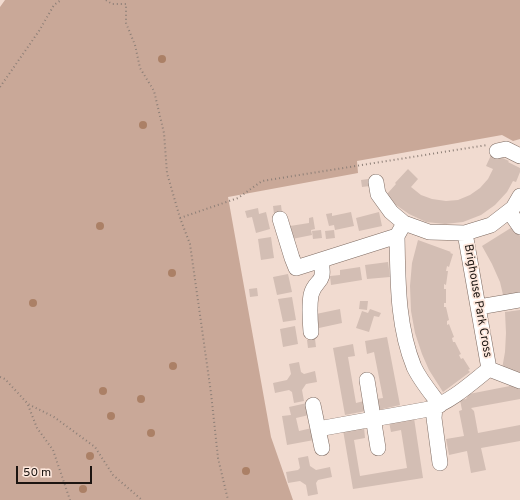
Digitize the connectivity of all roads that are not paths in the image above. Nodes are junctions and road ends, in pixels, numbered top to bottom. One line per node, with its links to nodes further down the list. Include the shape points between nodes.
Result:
1 (493, 148): 2 (street, via 506,149)
2 (520, 156)
3 (376, 182): 8 (street, via 382,202)
4 (520, 196): 5 (street)
5 (509, 211): 7 (street); 9 (street, via 491,225)
6 (280, 219): 10 (street, via 296,268)
7 (520, 226)
8 (401, 229): 9 (street); 10 (street); 18 (street, via 398,286 402,329 414,368)
9 (465, 233): 12 (street, Brighouse Park Cross)
10 (321, 261): 13 (street, via 321,280 312,293 309,309)
11 (520, 300): 12 (street)
12 (479, 307): 14 (street, Brighouse Park Cross)
13 (311, 332)
14 (489, 369): 16 (street); 18 (street, via 457,395)
15 (367, 380): 19 (street)
16 (520, 381)
17 (313, 405): 20 (street)
18 (438, 406): 19 (street); 23 (street, via 434,418)
19 (374, 419): 20 (street); 22 (street)
20 (318, 429): 21 (street)
21 (322, 448)
22 (378, 448)
23 (440, 463)

